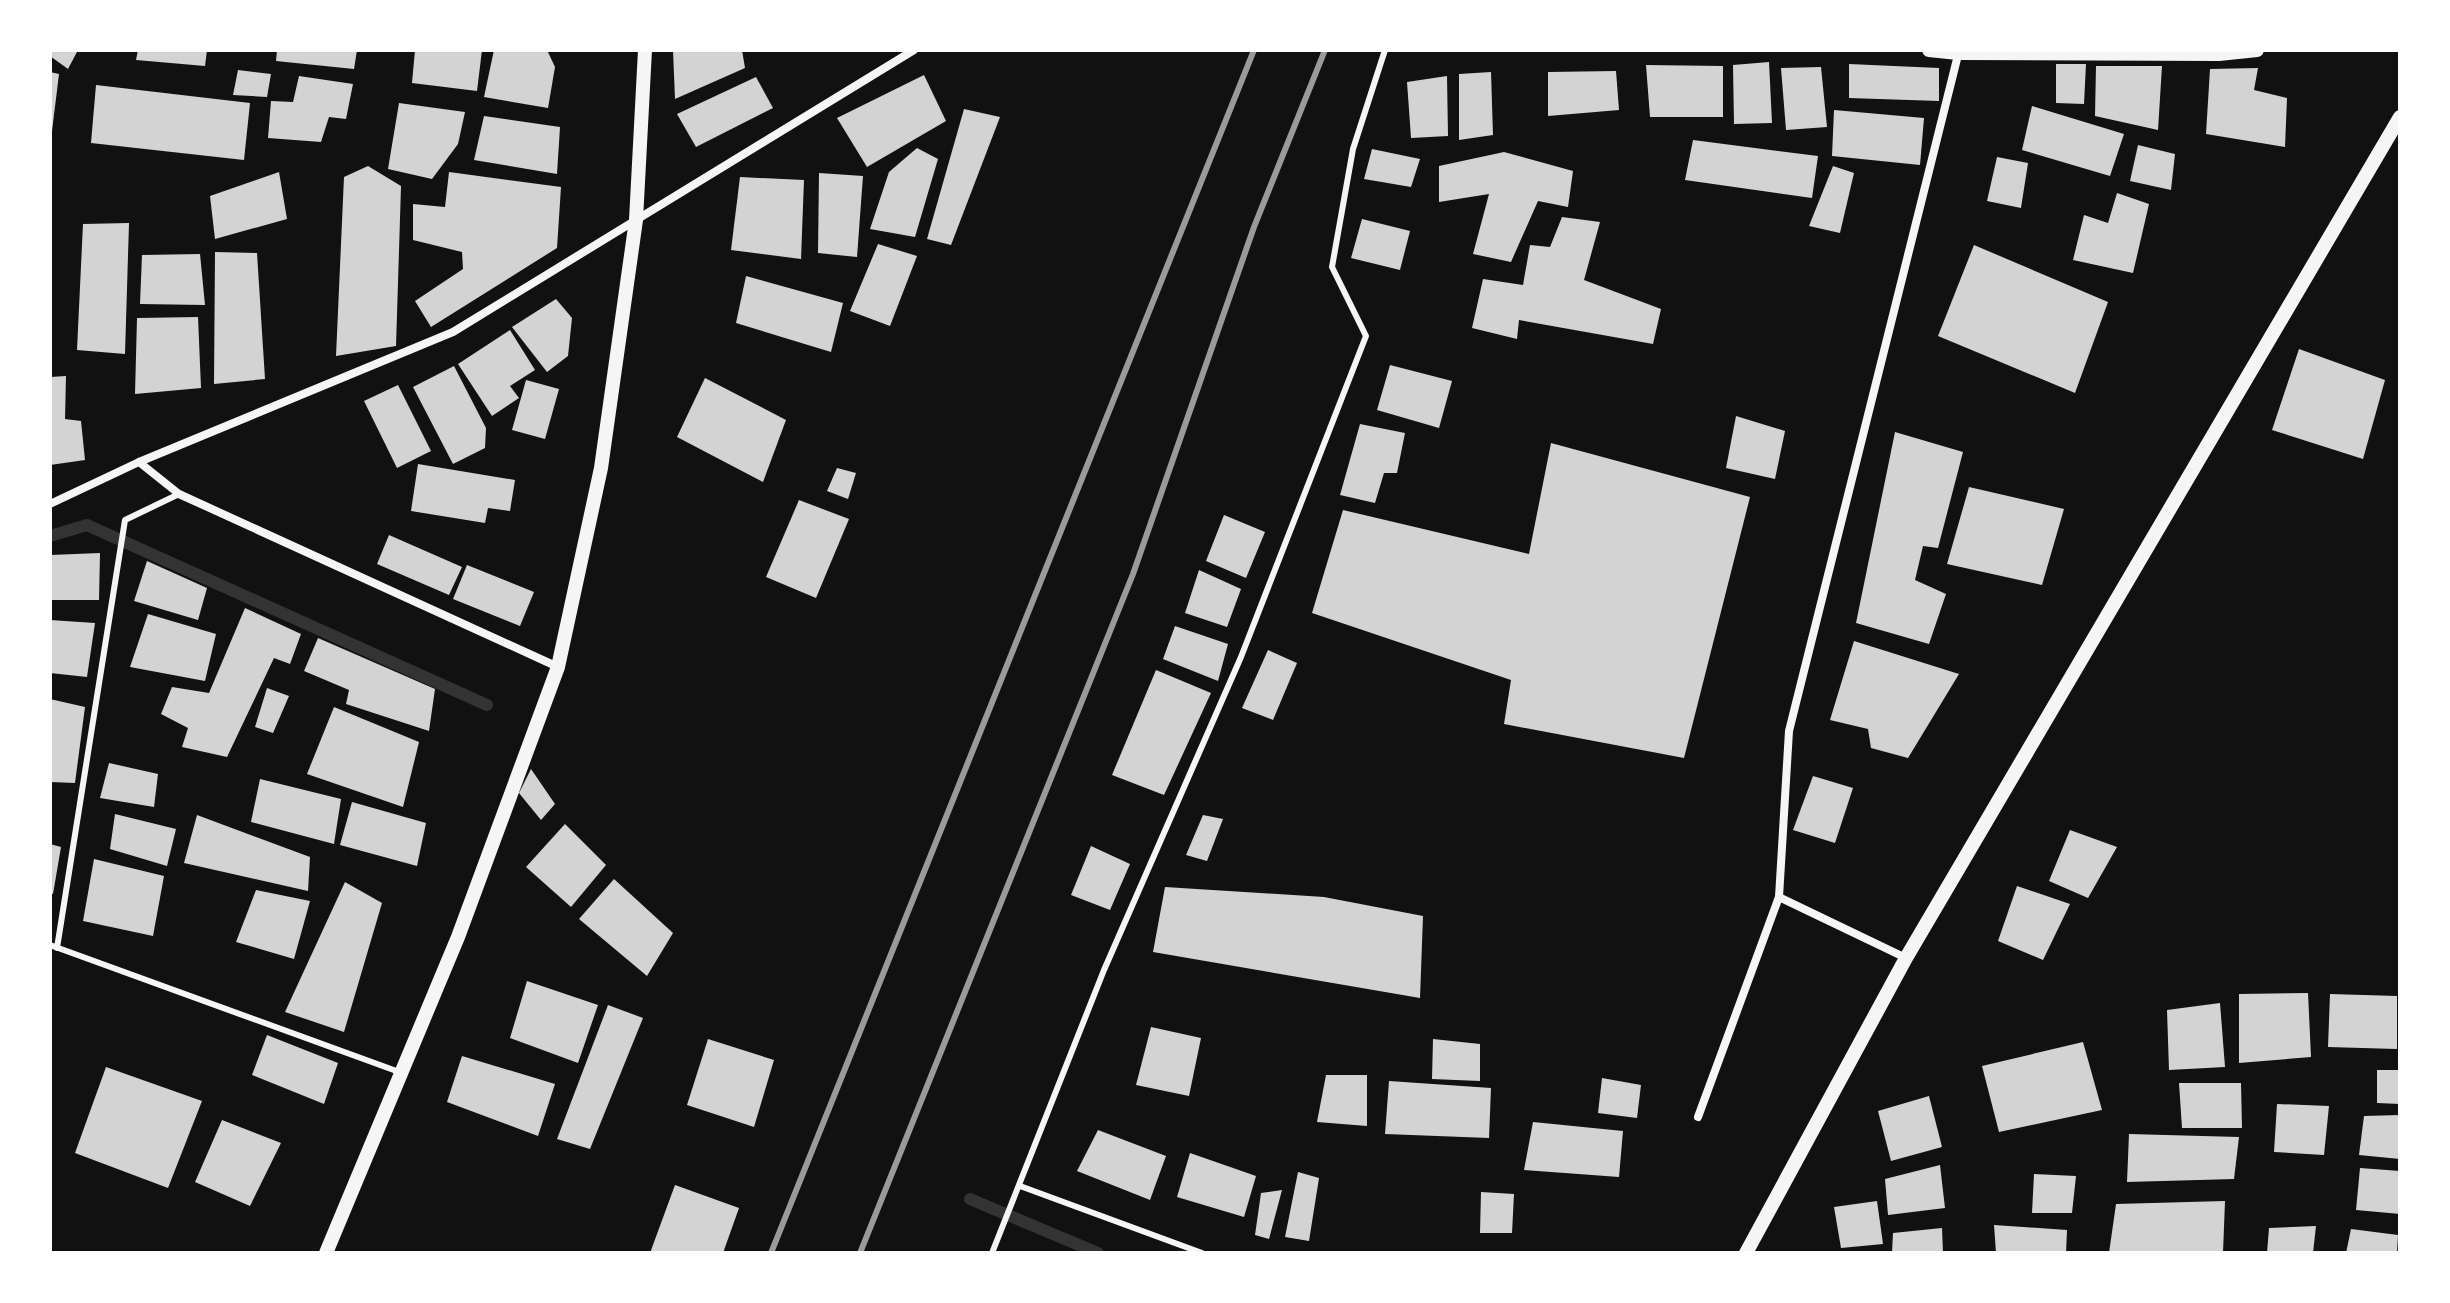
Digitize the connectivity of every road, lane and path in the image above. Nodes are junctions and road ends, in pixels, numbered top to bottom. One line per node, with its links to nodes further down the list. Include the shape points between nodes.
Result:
1 (645, 50): 8 (street)
2 (914, 50): 8 (street)
3 (1385, 50): 18 (lane, via 1353,149 1332,267 1366,336 1241,657 1104,970)
4 (1929, 50): 6 (street)
5 (2257, 50): 6 (street)
6 (1958, 52): 13 (street, via 1789,731)
7 (2400, 117): 15 (street)
8 (636, 220): 9 (street, via 453,332); 12 (street, via 601,468)
9 (139, 462): 10 (street); 11 (street)
10 (179, 494): 12 (street); 14 (lane, via 125,520)
11 (50, 504)
12 (558, 667): 16 (street)
13 (1779, 897): 15 (street); 17 (street)
14 (54, 947): 16 (lane)
15 (1906, 958): 22 (street)
16 (402, 1073): 19 (street)
17 (1698, 1117)
18 (1020, 1186): 20 (lane); 21 (lane)
19 (326, 1253)
20 (992, 1253)
21 (1202, 1253)
22 (1746, 1253)

